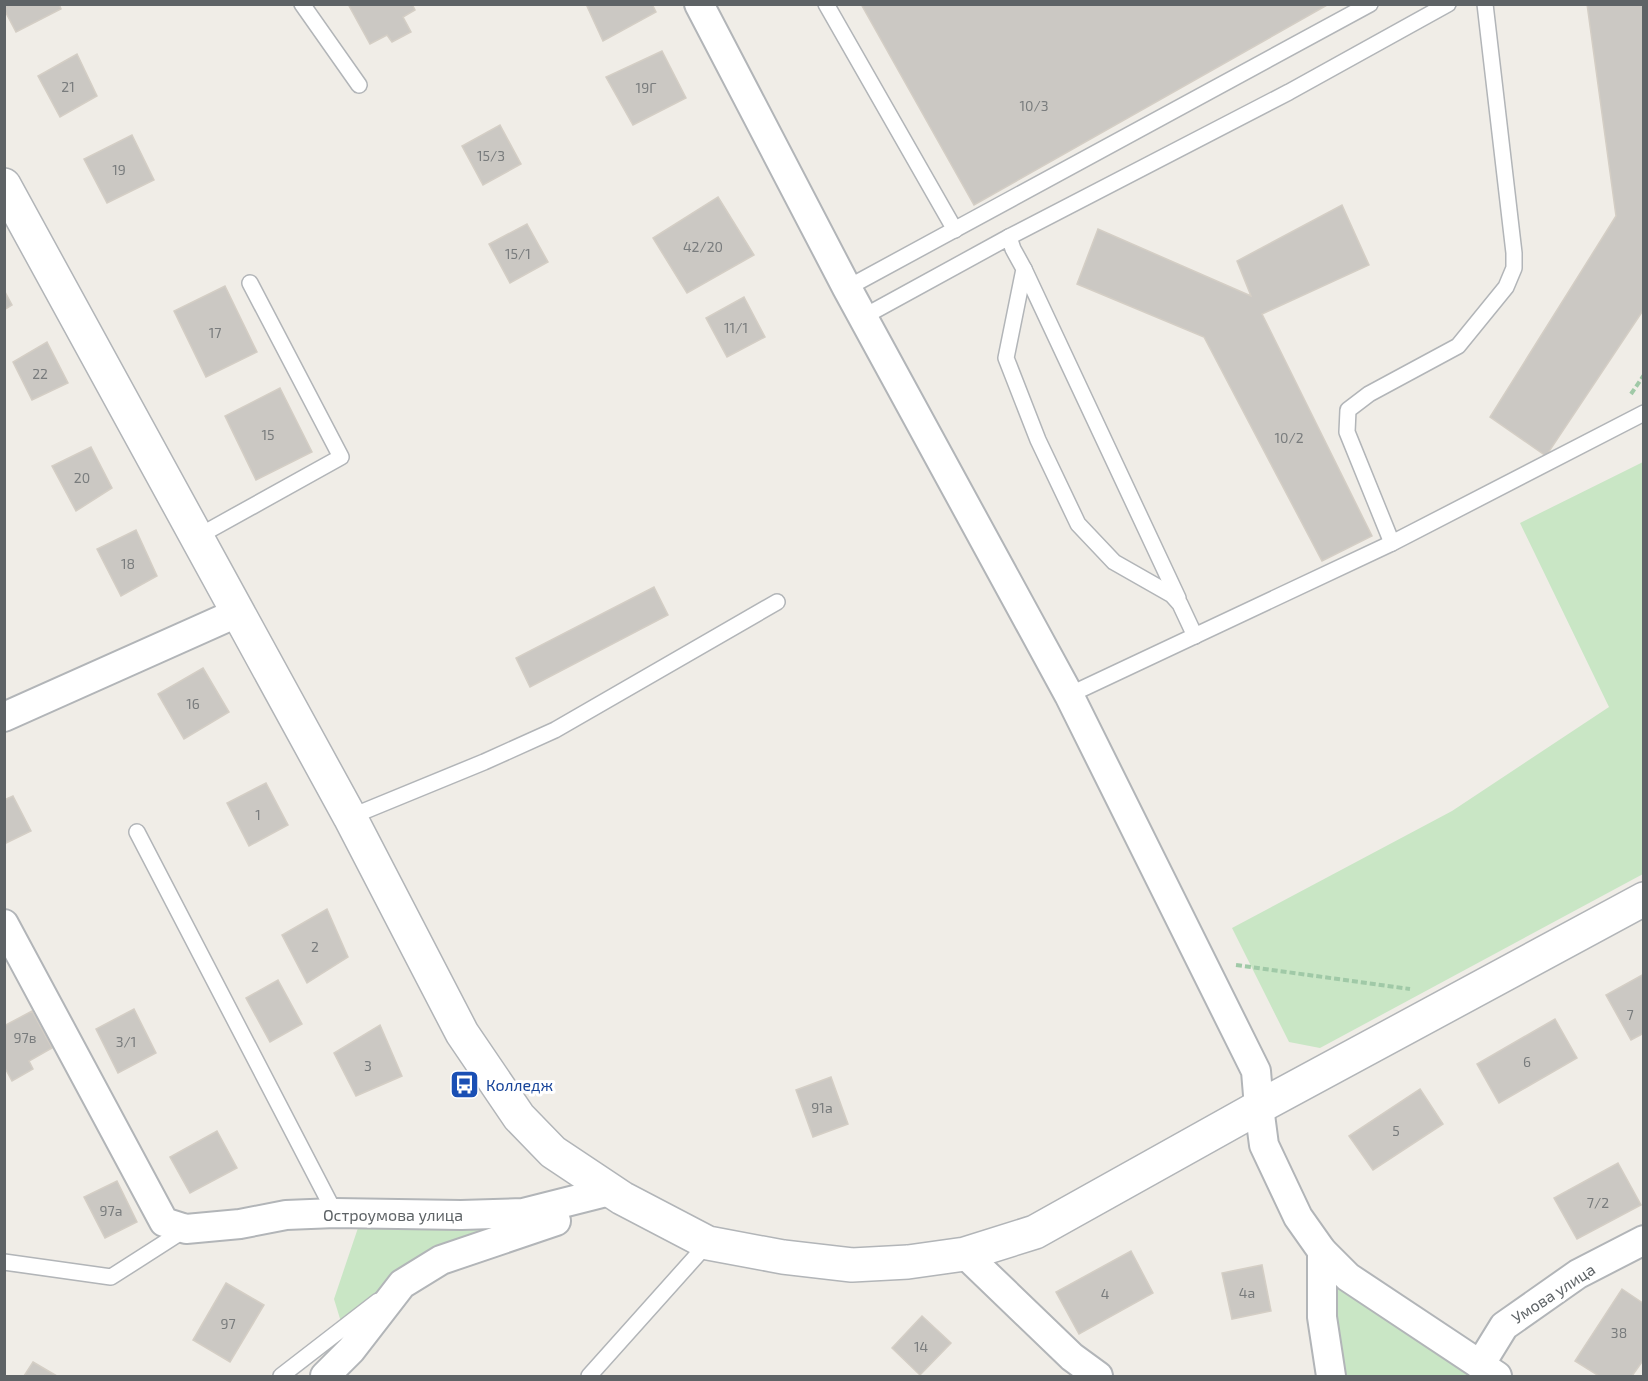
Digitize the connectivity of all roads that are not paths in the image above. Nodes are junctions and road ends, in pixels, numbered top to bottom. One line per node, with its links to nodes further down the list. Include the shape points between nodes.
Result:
1 (302, 4): 7 (lane)
2 (699, 4): 13 (street)
3 (826, 4): 9 (lane)
4 (1370, 4): 9 (lane)
5 (1448, 4): 10 (lane, via 1289,92)
6 (1485, 4): 17 (lane, via 1514,268 1506,288 1458,346 1369,394 1348,410 1347,432)
7 (359, 85)
8 (8, 202): 16 (street)
9 (955, 230): 13 (lane)
10 (1009, 237): 11 (lane); 14 (lane)
11 (1024, 268): 19 (lane); 19 (lane, via 1006,358 1038,440 1078,524 1114,562 1172,595)
12 (250, 283): 16 (lane, via 341,458)
13 (847, 288): 14 (street)
14 (862, 317): 22 (street)
15 (1644, 413): 17 (lane)
16 (197, 537): 20 (street)
17 (1392, 543): 21 (lane)
18 (777, 602): 24 (lane, via 555,730)
19 (1180, 604): 21 (lane)
20 (239, 612): 23 (street); 24 (street)
21 (1194, 636): 22 (lane)
22 (1069, 695): 28 (street, via 1256,1071)
23 (4, 717)
24 (350, 817): 29 (street, via 462,1033 519,1117 553,1152)
25 (137, 832): 30 (lane)
26 (1644, 899): 28 (street)
27 (4, 924): 31 (street, via 164,1222)
28 (1258, 1107): 34 (street, via 1264,1145 1272,1163 1298,1217); 35 (street, via 1035,1232)
29 (610, 1191): 30 (street, Остроумова улица, via 523,1213); 33 (street); 37 (street, via 560,1220 441,1260)
30 (335, 1213): 31 (street, Остроумова улица, via 286,1215)
31 (186, 1229): 36 (lane, via 111,1277)
32 (1644, 1240): 38 (street, Умова улица, via 1578,1274 1504,1326)
33 (708, 1243): 35 (street, via 852,1265); 39 (lane)
34 (1322, 1251): 38 (street, via 1348,1277); 43 (street, via 1322,1317)
35 (965, 1254): 42 (street)
36 (4, 1262)
37 (402, 1284): 40 (lane); 41 (street)
38 (1488, 1371)
39 (589, 1376)
40 (281, 1377)
41 (325, 1377)
42 (1098, 1377)
43 (1331, 1377)

